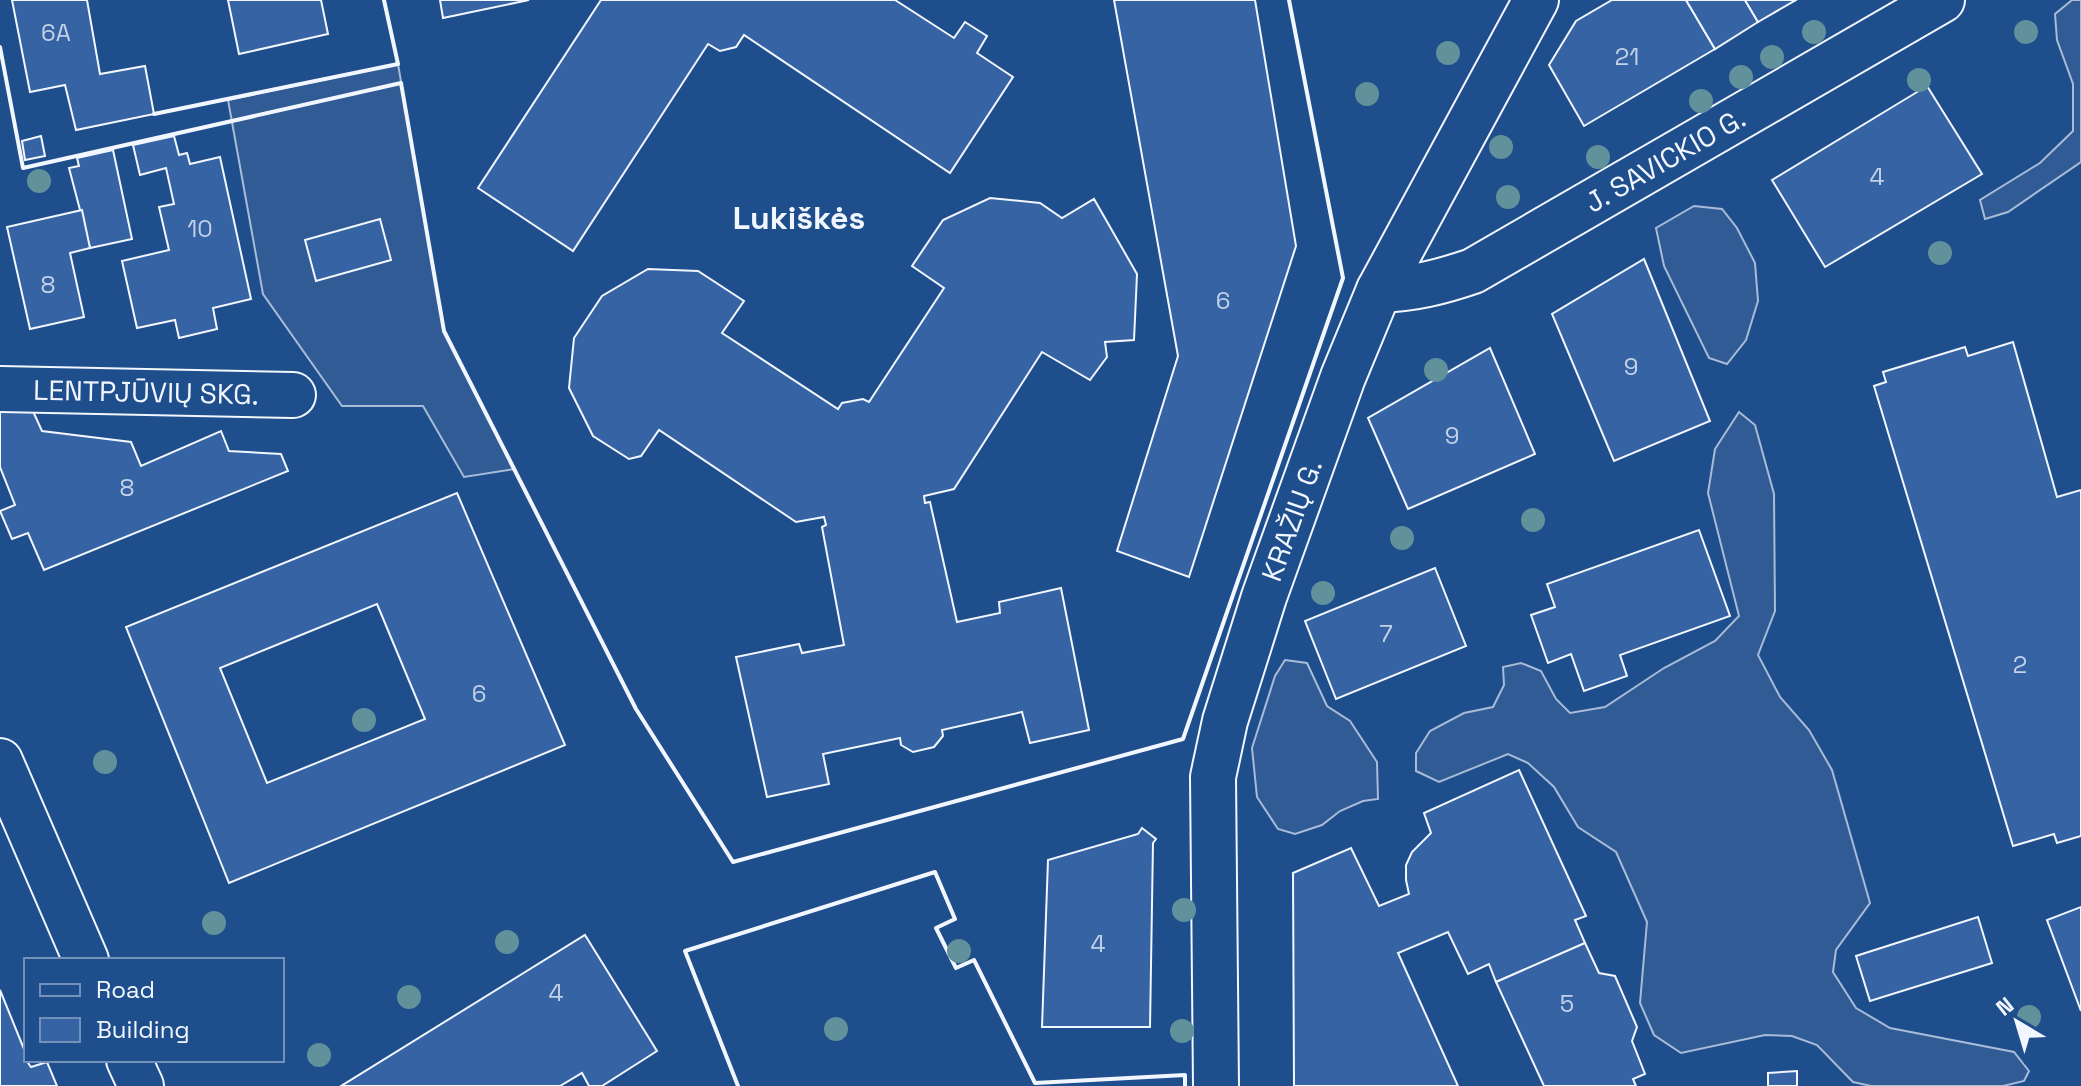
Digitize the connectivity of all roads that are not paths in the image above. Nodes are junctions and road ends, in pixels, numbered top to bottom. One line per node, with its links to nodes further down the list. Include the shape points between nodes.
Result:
1 (1536, 0): 3 (street, KRAŽIŲ G.)
2 (1942, 0): 3 (street, J. SAVICKIO G., via 1473,271 1435,284)
3 (1379, 290): 10 (street, KRAŽIŲ G., via 1264,597 1213,777)
4 (0, 389): 5 (street, LENTPJŪVIŲ SKG.)
5 (293, 395)
6 (0, 761): 7 (street)
7 (85, 958)
8 (130, 1062): 9 (street)
9 (141, 1086)
10 (1216, 1086)

